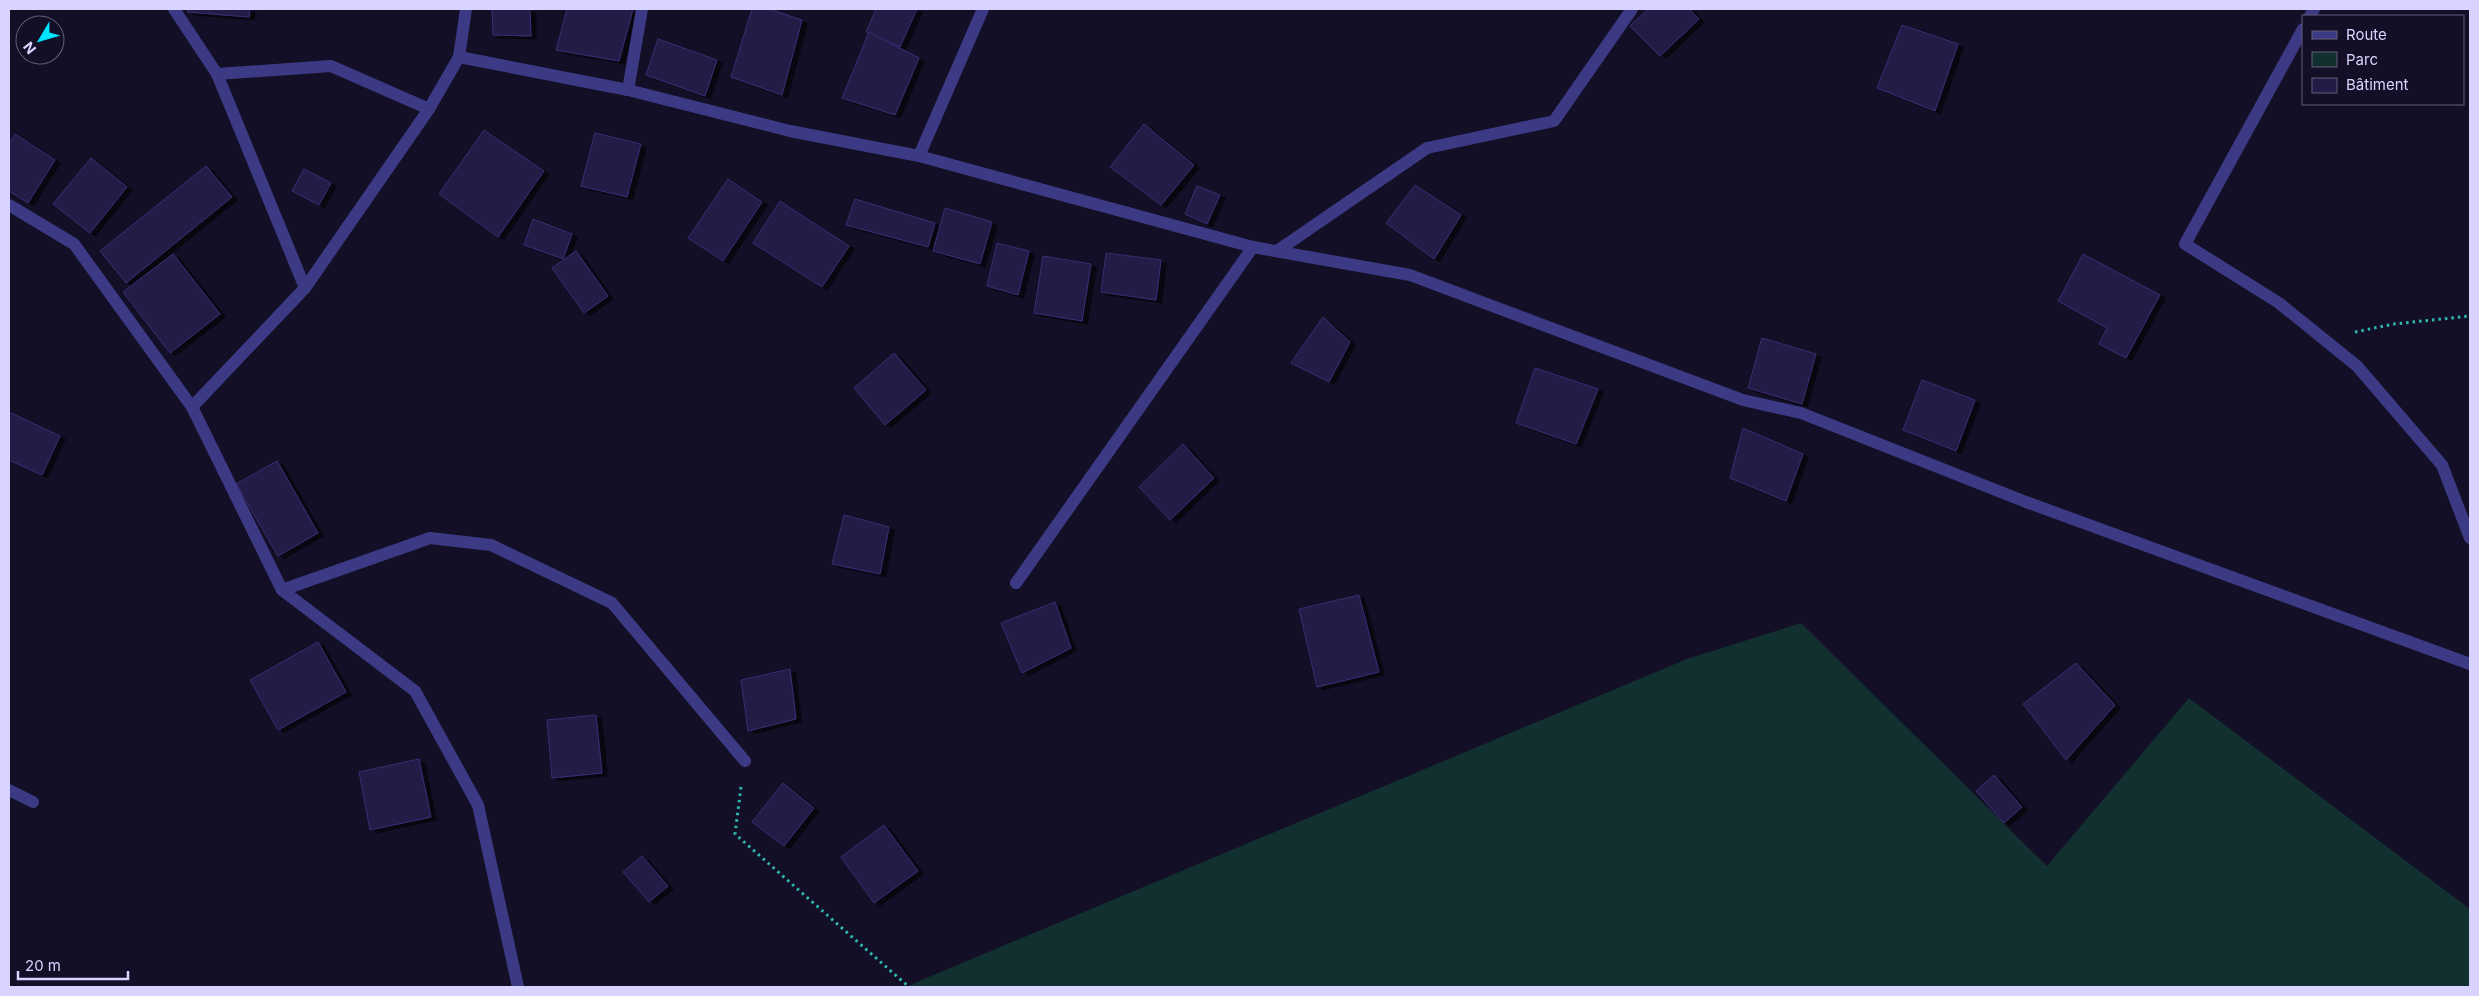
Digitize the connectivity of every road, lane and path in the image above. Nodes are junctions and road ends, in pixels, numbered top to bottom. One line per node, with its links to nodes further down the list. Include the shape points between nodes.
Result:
1 (174, 9): 8 (street)
2 (466, 9): 7 (street)
3 (642, 9): 9 (street)
4 (983, 9): 11 (street)
5 (1632, 9): 14 (street, via 1554,121 1427,148)
6 (2302, 31): 17 (street, via 2186,244 2279,303)
7 (459, 57): 9 (street); 10 (street)
8 (216, 74): 10 (street, via 331,66); 15 (street)
9 (628, 90): 11 (street, via 790,131)
10 (429, 108): 15 (street)
11 (919, 156): 13 (street)
12 (9, 205): 18 (street, via 74,244)
13 (1253, 246): 14 (street); 20 (street)
14 (1277, 251): 22 (street, via 1410,275 1743,400 1801,413 2026,502)
15 (305, 288): 18 (street)
16 (2470, 316): 17 (path, via 2394,324)
17 (2323, 339): 19 (street, via 2357,366 2442,465)
18 (192, 407): 21 (street)
19 (2470, 538)
20 (1016, 583)
21 (282, 590): 23 (street, via 430,538 491,545 612,603); 26 (street, via 415,691 478,805)
22 (2470, 664)
23 (745, 761): 27 (path, via 735,834)
24 (9, 790): 25 (street)
25 (33, 802)
26 (518, 987)
27 (909, 987)

